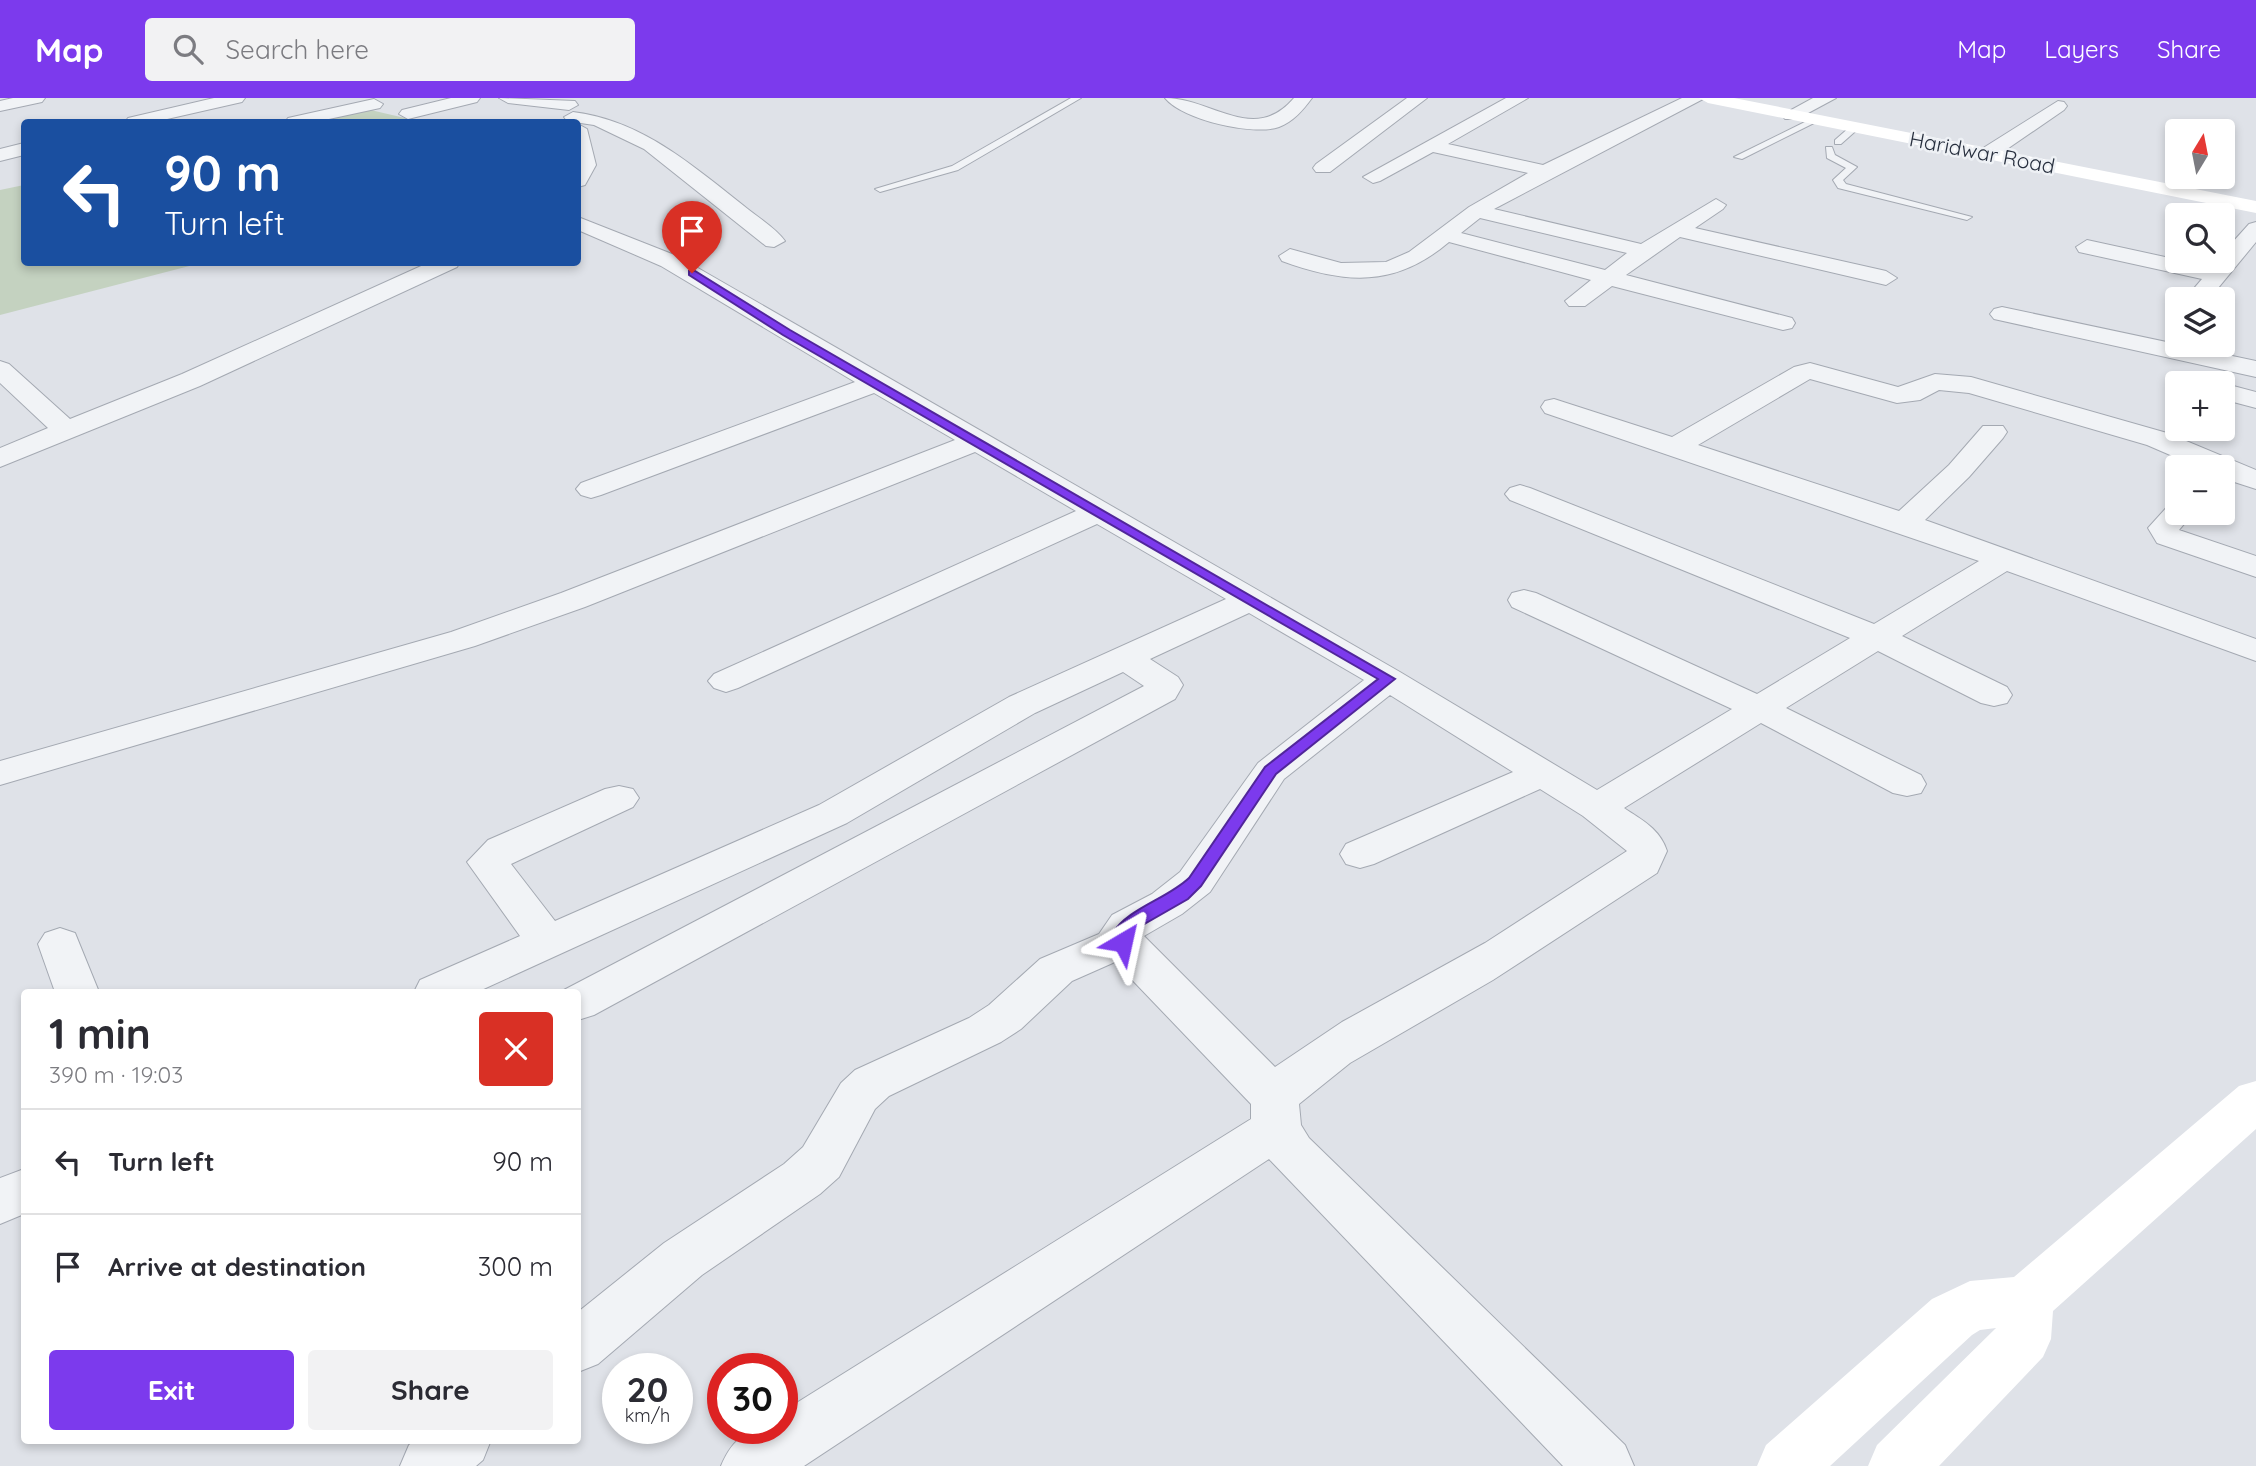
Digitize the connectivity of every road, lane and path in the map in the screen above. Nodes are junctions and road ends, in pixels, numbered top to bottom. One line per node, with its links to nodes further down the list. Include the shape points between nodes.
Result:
1 (36, 98): 14 (street)
2 (236, 98): 19 (street)
3 (328, 98): 20 (street, via 378,105)
4 (471, 98): 16 (street)
5 (508, 98): 17 (street)
6 (1077, 98): 33 (lane, via 955,168)
7 (1174, 98): 8 (street, via 1222,117 1267,124 1283,117)
8 (1303, 98)
9 (1418, 98): 29 (street)
10 (1519, 98): 24 (street)
11 (1696, 98): 30 (street)
12 (1708, 98): 18 (main road, Haridwar Road)
13 (1827, 98): 18 (street)
14 (0, 106)
15 (2058, 106): 26 (street)
16 (408, 114)
17 (573, 114): 42 (street, via 600,119 669,155)
18 (1791, 115): 21 (main road, Haridwar Road)
19 (147, 119)
20 (309, 119)
21 (1816, 120): 22 (main road, Haridwar Road); 28 (lane)
22 (1854, 128): 26 (main road, Haridwar Road); 37 (lane, via 1834,145 1830,156 1852,167 1838,180 1842,186)
23 (581, 145): 31 (street, via 586,165)
24 (1431, 146): 30 (street); 32 (street)
25 (21, 150): 27 (street)
26 (1987, 154): 35 (main road, Haridwar Road)
27 (0, 155)
28 (1740, 157)
29 (1322, 168)
30 (1547, 172): 36 (street)
31 (581, 175)
32 (1373, 177)
33 (880, 189)
34 (1716, 205): 40 (street)
35 (2256, 207)
36 (1476, 211): 41 (street); 44 (street)
37 (1967, 217)
38 (581, 224): 59 (street, via 692,273)
39 (2256, 228): 47 (street)
40 (1676, 230): 44 (street); 49 (street)
41 (1445, 235): 45 (street, via 1411,259 1377,271 1345,271); 48 (street)
42 (774, 241)
43 (2087, 247): 47 (street)
44 (1644, 251): 48 (street)
45 (1290, 256)
46 (440, 266): 63 (street)
47 (2215, 275): 50 (street)
48 (1608, 277): 51 (street); 52 (street)
49 (1886, 278)
50 (2206, 287)
51 (1577, 301)
52 (1783, 323)
53 (2165, 342): 54 (street)
54 (2160, 349): 55 (street, via 2009,305 1988,325 1993,331); 57 (street); 58 (street)
55 (2107, 361)
56 (0, 369): 63 (street)
57 (2256, 369)
58 (2147, 372)
59 (875, 384): 65 (street); 71 (street)
60 (2235, 394): 61 (street)
61 (2256, 400)
62 (1554, 407): 66 (street)
63 (67, 431): 67 (street)
64 (1993, 432): 74 (street)
65 (976, 442): 73 (street); 87 (street, via 463,639)
66 (1677, 446): 68 (street, via 1810,371 1897,395 1911,394 1935,382 1971,385 2157,439); 74 (street)
67 (9, 450)
68 (2193, 455)
69 (2235, 473): 70 (street)
70 (2256, 480)
71 (591, 489)
72 (1520, 494): 80 (street)
73 (1096, 513): 79 (street); 84 (street)
74 (1904, 523): 76 (street)
75 (2166, 525): 77 (street, via 2168,536)
76 (2006, 559): 80 (street); 81 (street)
77 (2256, 567)
78 (1524, 600): 86 (street)
79 (1248, 601): 82 (street); 83 (street)
80 (1877, 637): 85 (street); 86 (street)
81 (2256, 651)
82 (1124, 657): 93 (street, via 1022,705 833,814); 98 (street, via 1165,685 1162,691)
83 (1388, 679): 88 (street); 94 (street, via 1271,771 1195,882 1182,895 1128,926 1121,934)
84 (726, 681)
85 (1994, 695)
86 (1761, 709): 89 (street); 91 (street)
87 (0, 773)
88 (1542, 773): 91 (street); 92 (street)
89 (1907, 784)
90 (619, 798): 93 (street, via 502,850 488,862)
91 (1597, 807): 100 (street, via 1644,841 1647,851 1642,863 1291,1081)
92 (1360, 854)
93 (547, 941): 97 (street)
94 (1123, 942): 100 (street); 104 (street, via 1056,970 985,1030 872,1083 858,1096 821,1162 684,1259)
95 (60, 944): 96 (street)
96 (76, 989)
97 (443, 989)
98 (581, 1001)
99 (2256, 1100): 103 (main road)
100 (1275, 1113): 107 (street); 108 (street, via 1291,1152)
101 (21, 1192): 102 (street)
102 (0, 1202)
103 (2026, 1300): 109 (main road, via 1970,1306 1952,1317); 110 (main road, via 2023,1339)
104 (581, 1344)
105 (457, 1444): 106 (street)
106 (430, 1466)
107 (751, 1466)
108 (1604, 1466)
109 (1787, 1466)
110 (1898, 1466)

